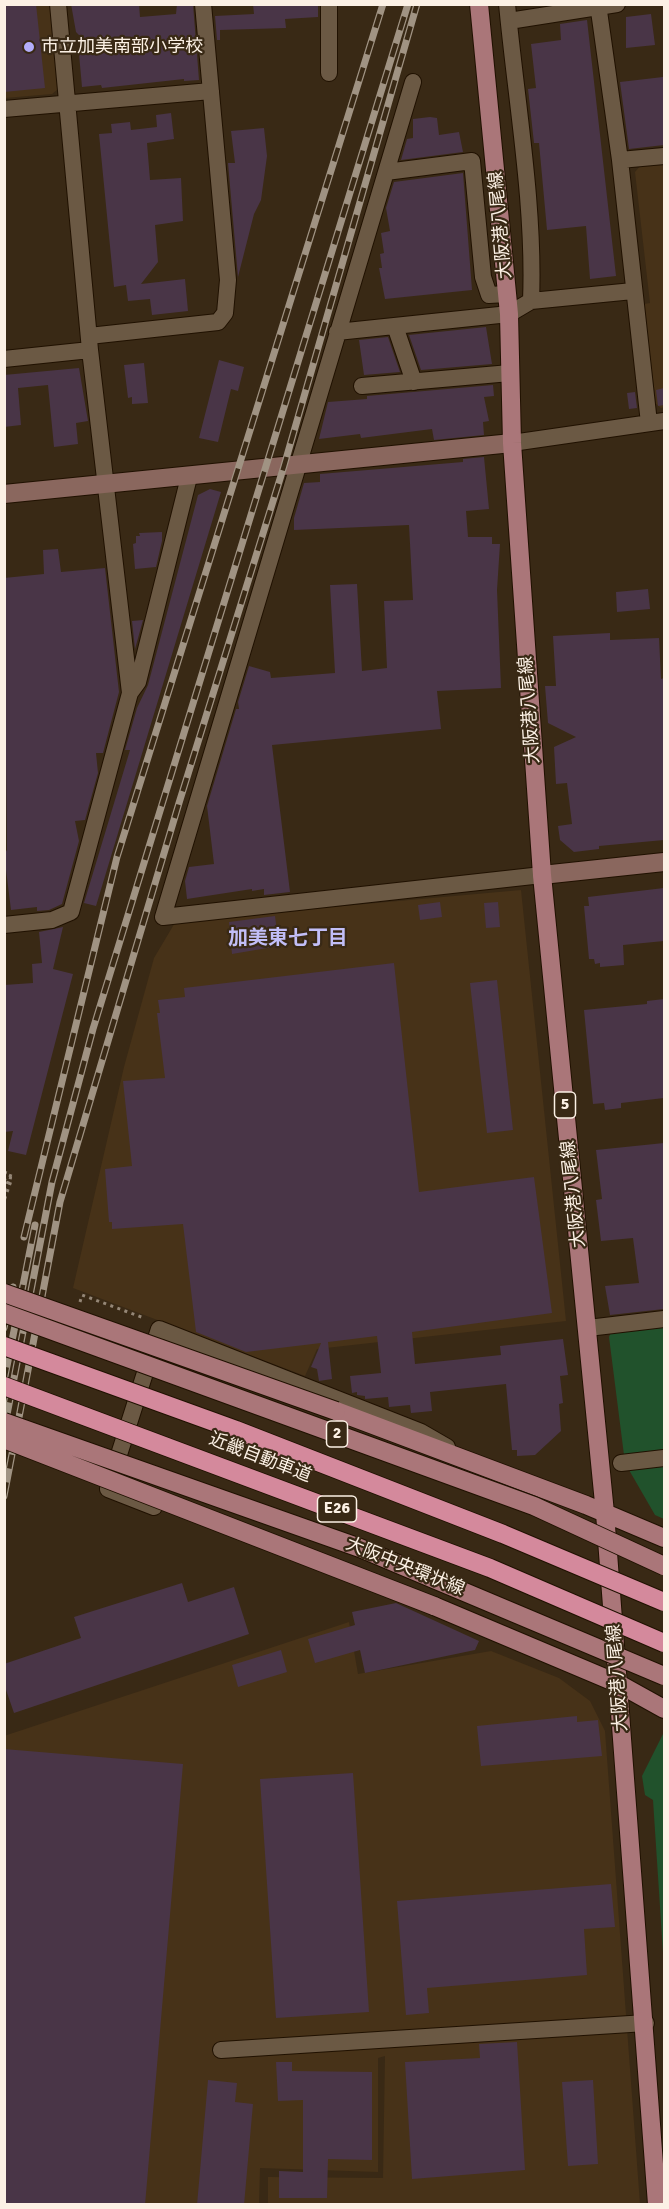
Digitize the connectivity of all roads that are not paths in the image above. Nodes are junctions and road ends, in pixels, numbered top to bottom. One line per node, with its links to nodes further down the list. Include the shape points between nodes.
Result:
1 (58, 4): 11 (street)
2 (203, 4): 10 (street)
3 (329, 4): 8 (street)
4 (479, 4): 17 (main road, 大阪港八尾線 / 5)
5 (617, 4): 6 (street)
6 (598, 6): 7 (street); 14 (street)
7 (508, 13): 18 (street, via 525,178)
8 (329, 73)
9 (413, 82): 15 (street)
10 (211, 91): 11 (street); 22 (street, via 228,280 225,312 218,322)
11 (68, 104): 12 (street); 22 (street)
12 (4, 109)
13 (664, 156): 14 (street)
14 (620, 160): 16 (street)
15 (386, 172): 17 (street, via 472,161 483,277 489,295); 21 (street)
16 (633, 291): 18 (street); 27 (street)
17 (507, 294): 19 (main road, 大阪港八尾線 / 5)
18 (531, 301): 19 (street)
19 (509, 314): 20 (street); 24 (main road, 大阪港八尾線 / 5)
20 (395, 326): 21 (street); 25 (street)
21 (338, 332): 29 (street)
22 (89, 343): 23 (street); 31 (street)
23 (4, 359)
24 (510, 373): 25 (street); 28 (main road, 大阪港八尾線 / 5)
25 (414, 382): 26 (street)
26 (362, 386)
27 (657, 422): 28 (street)
28 (512, 444): 29 (street); 35 (main road, 大阪港八尾線 / 5)
29 (298, 465): 30 (street); 35 (street, via 163,917)
30 (189, 477): 31 (street); 33 (street, via 138,682)
31 (106, 484): 32 (street); 33 (street)
32 (4, 494)
33 (130, 693): 36 (street, via 71,912 52,920)
34 (664, 862): 35 (street)
35 (542, 875): 40 (main road, 大阪港八尾線 / 5)
36 (5, 920)
37 (4, 1293): 47 (main road, 2, bridge)
38 (4, 1313): 50 (main road, 2, bridge, via 534,1506)
39 (664, 1319): 40 (street)
40 (588, 1328): 48 (main road, 大阪港八尾線 / 5)
41 (4, 1346): 51 (highway, 近畿自動車道 / E26, bridge, via 492,1529)
42 (4, 1386): 53 (highway, 近畿自動車道 / E26, bridge, via 490,1568)
43 (4, 1422): 54 (main road, 大阪中央環状線, bridge, via 360,1548)
44 (4, 1439): 52 (main road, bridge)
45 (664, 1458): 46 (street)
46 (621, 1463)
47 (482, 1466): 48 (main road, 2); 52 (street, via 421,1432 159,1329 108,1489 375,1590)
48 (605, 1513): 49 (main road, 2); 55 (main road, 大阪港八尾線 / 5)
49 (664, 1538)
50 (664, 1566)
51 (664, 1602)
52 (434, 1606): 55 (main road)
53 (664, 1643)
54 (664, 1676)
55 (619, 1684): 56 (main road); 57 (main road, 大阪港八尾線 / 5)
56 (664, 1709)
57 (646, 2022): 58 (street); 59 (main road, 大阪港八尾線 / 5)
58 (221, 2050)
59 (657, 2205)

